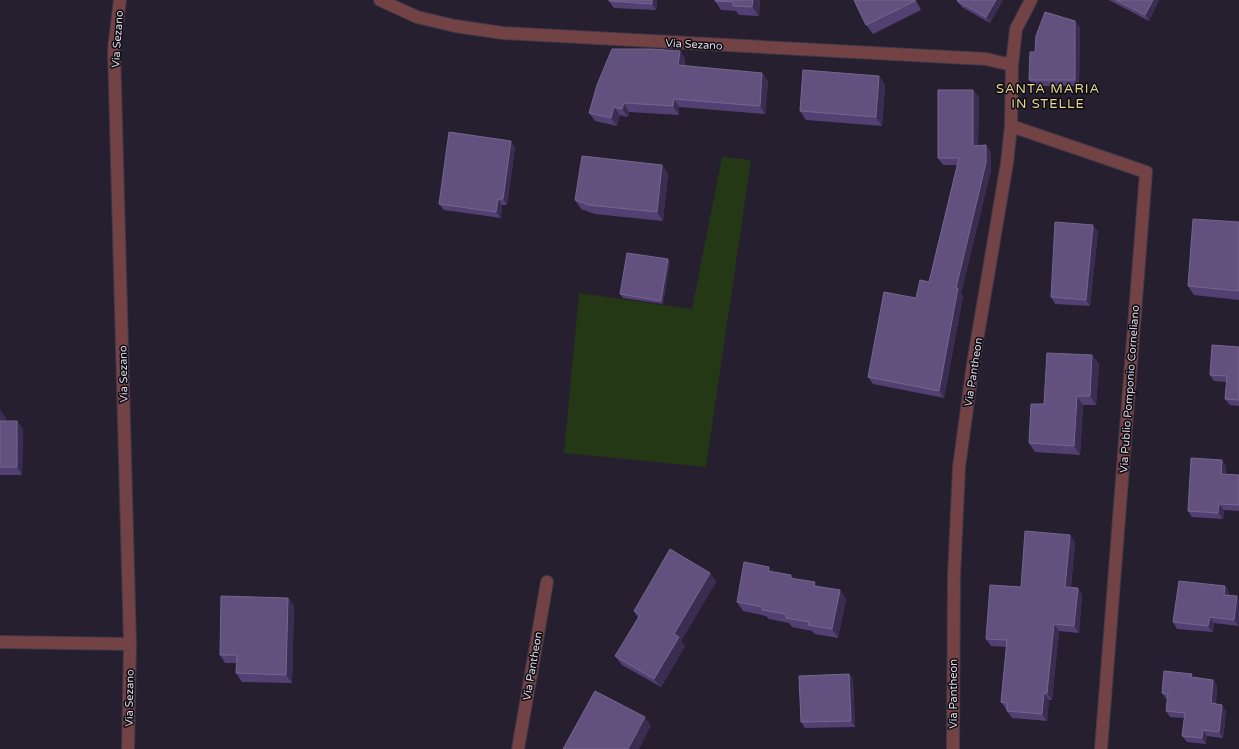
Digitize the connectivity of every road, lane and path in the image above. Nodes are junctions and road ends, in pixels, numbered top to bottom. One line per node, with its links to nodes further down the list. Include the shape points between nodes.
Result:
1 (120, 0): 8 (street, Via Sezano, via 114,49)
2 (380, 0): 4 (street, Via Sezano, via 418,17 455,26 503,33 986,59)
3 (1031, 0): 4 (street, Via Pantheon, via 1016,28)
4 (1012, 65): 5 (street, Via Pantheon)
5 (1011, 126): 11 (street, Via Pantheon, via 959,468 954,576); 12 (street, Via Publio Pomponio Corneliano, via 1146,172)
6 (547, 582): 10 (street, Via Pantheon)
7 (0, 642): 8 (street)
8 (130, 644): 9 (street, Via Sezano)
9 (128, 749)
10 (518, 749)
11 (953, 749)
12 (1101, 749)

